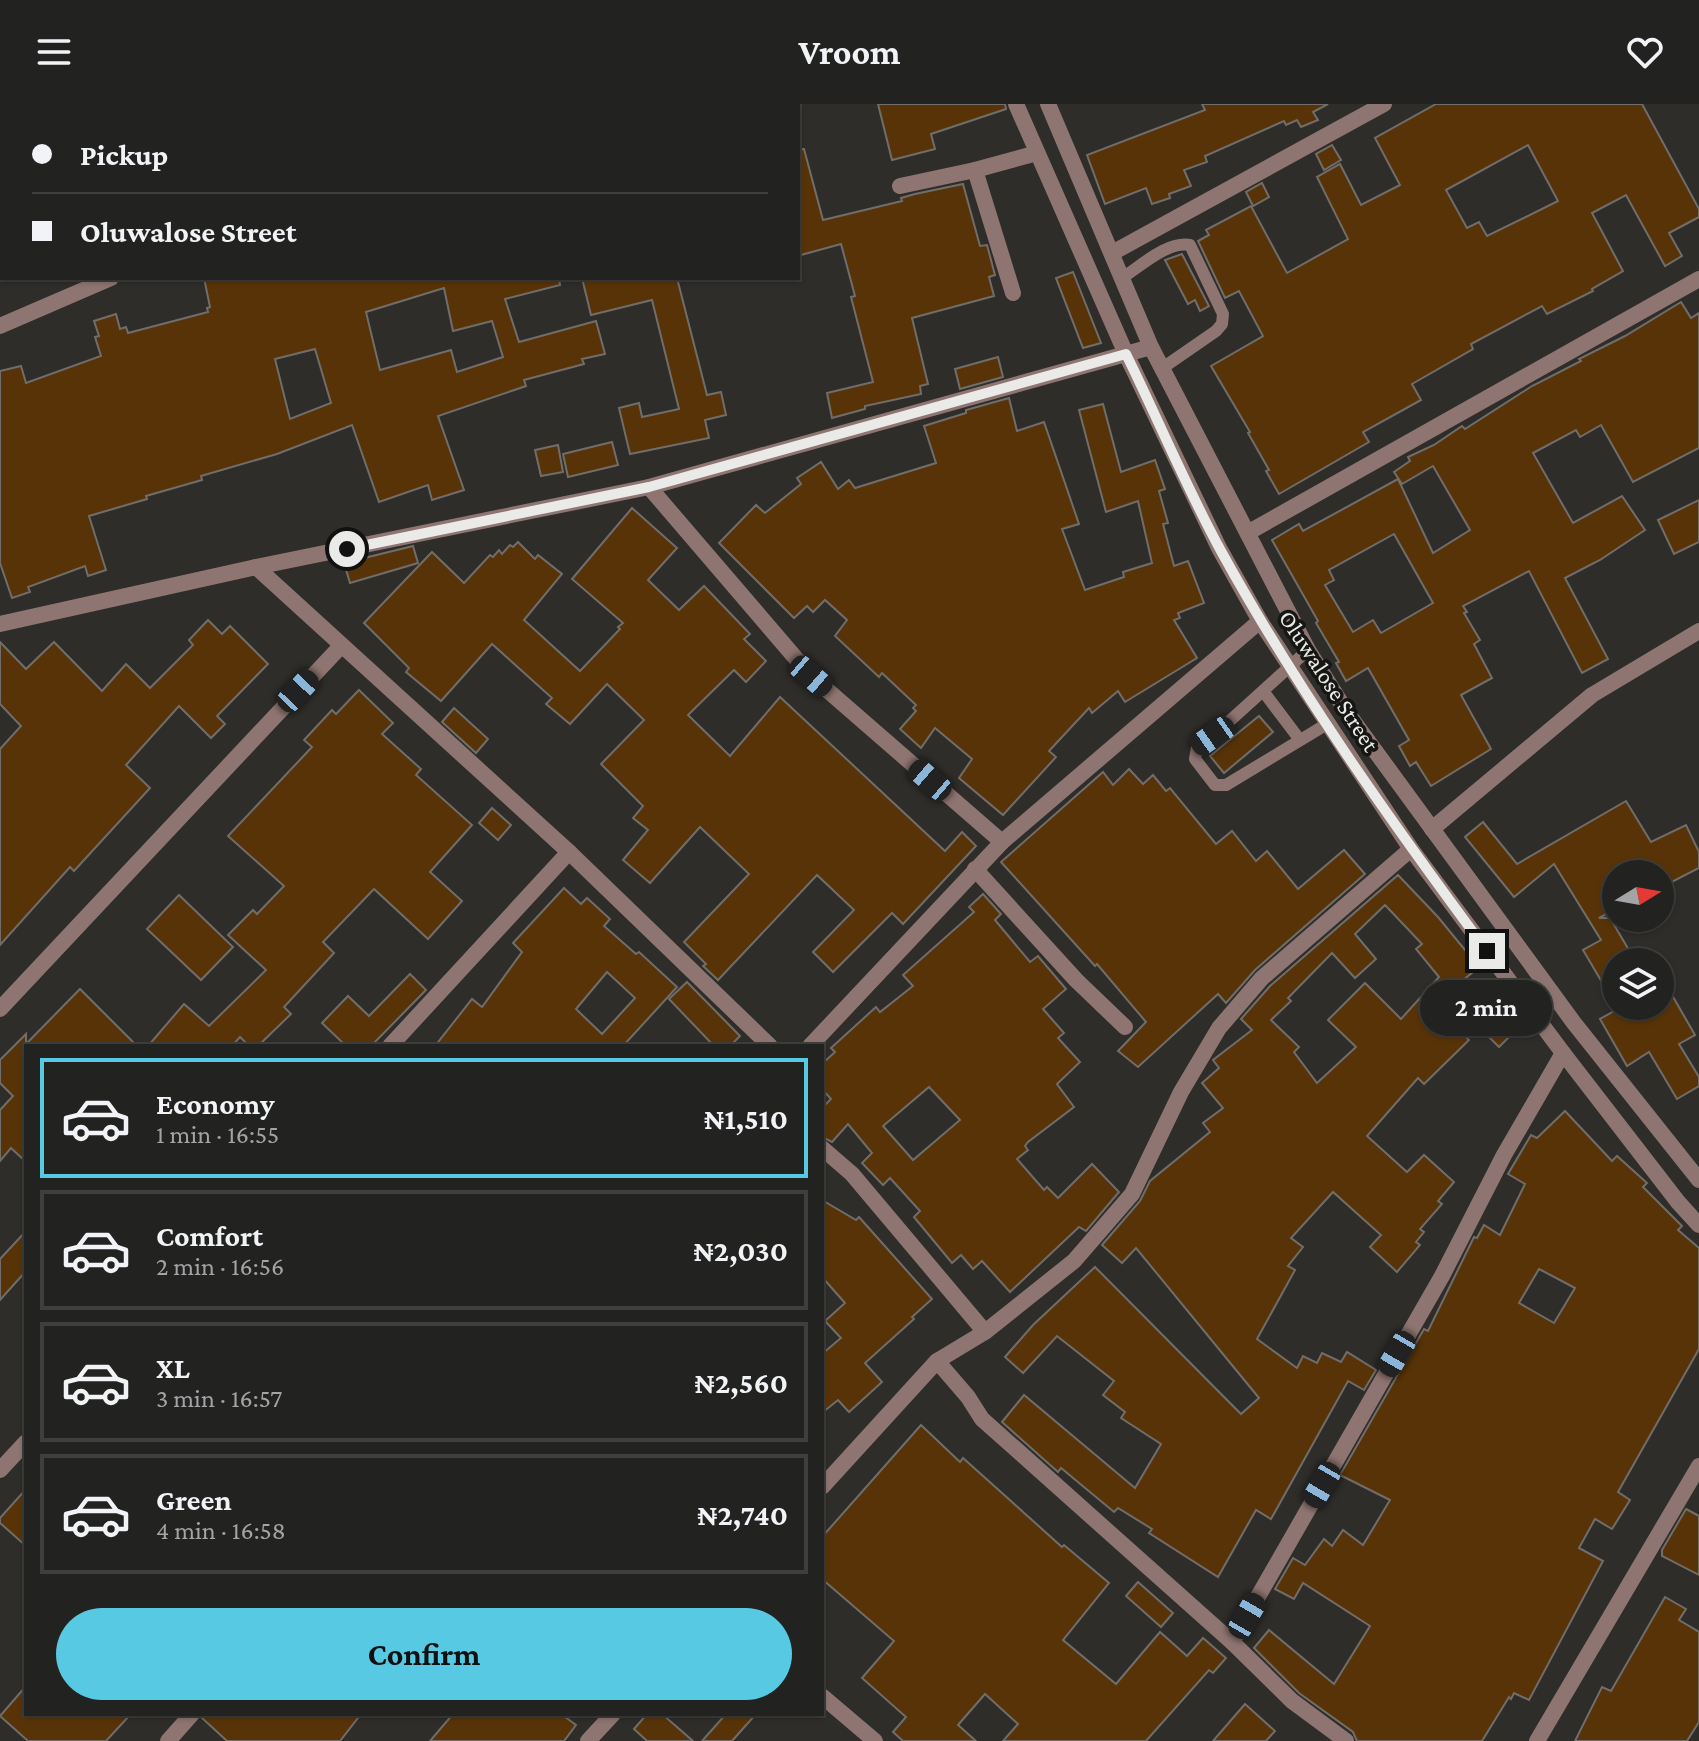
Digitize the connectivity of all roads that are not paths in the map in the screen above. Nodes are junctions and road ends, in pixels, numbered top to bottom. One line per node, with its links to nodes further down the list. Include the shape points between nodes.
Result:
1 (1016, 104): 4 (street, Oluwalose Street)
2 (1048, 104): 7 (street, Oluwalose Street)
3 (1384, 104): 7 (street)
4 (1037, 153): 5 (street); 14 (street, Oluwalose Street)
5 (975, 170): 6 (street); 11 (street)
6 (900, 186)
7 (1112, 253): 8 (street, Oluwalose Street)
8 (1122, 278): 13 (street, Oluwalose Street); 15 (lane, via 1169,248 1190,245 1223,314 1216,331)
9 (1699, 279): 17 (street)
10 (106, 280): 12 (street)
11 (1013, 293)
12 (0, 326)
13 (1151, 347): 14 (street); 15 (street, Oluwalose Street)
14 (1126, 354): 16 (street); 19 (street, Oluwalose Street)
15 (1161, 369): 17 (street, Oluwalose Street)
16 (649, 487): 18 (street); 29 (street, via 811,676)
17 (1249, 532): 23 (street, Oluwalose Street)
18 (256, 567): 20 (street); 22 (street)
19 (1260, 621): 24 (street, Oluwalose Street); 29 (street)
20 (0, 624)
21 (1699, 631): 28 (street, via 1592,695)
22 (341, 646): 31 (street); 33 (street)
23 (1308, 650): 24 (lane); 28 (street, Oluwalose Street)
24 (1289, 667): 25 (lane); 26 (street, Oluwalose Street)
25 (1263, 691): 27 (lane); 27 (lane, via 1197,747 1195,759 1215,785 1226,785)
26 (1327, 724): 27 (lane); 30 (street, Oluwalose Street)
27 (1300, 740)
28 (1432, 829): 40 (street, Oluwalose Street, via 1574,1023)
29 (1002, 842): 32 (street)
30 (1411, 849): 38 (street, Oluwalose Street); 42 (street, via 1262,978 1219,1028 1132,1194 1074,1261)
31 (569, 852): 35 (street); 36 (street)
32 (975, 869): 34 (street); 37 (street)
33 (0, 1009)
34 (1125, 1027)
35 (392, 1044)
36 (768, 1044)
37 (812, 1044)
38 (1563, 1053): 41 (street, Oluwalose Street); 48 (street)
39 (824, 1150): 42 (street, via 852,1174)
40 (1699, 1180)
41 (1699, 1225)
42 (985, 1332): 43 (street)
43 (937, 1361): 47 (street); 48 (street, via 982,1419)
44 (24, 1444): 46 (street)
45 (1699, 1466): 56 (street)
46 (0, 1470)
47 (824, 1485)
48 (1232, 1642): 55 (street, via 1292,1701)
49 (824, 1698): 54 (street)
50 (190, 1716): 52 (street)
51 (611, 1716): 53 (street)
52 (168, 1741)
53 (588, 1741)
54 (875, 1741)
55 (1346, 1741)
56 (1537, 1741)

